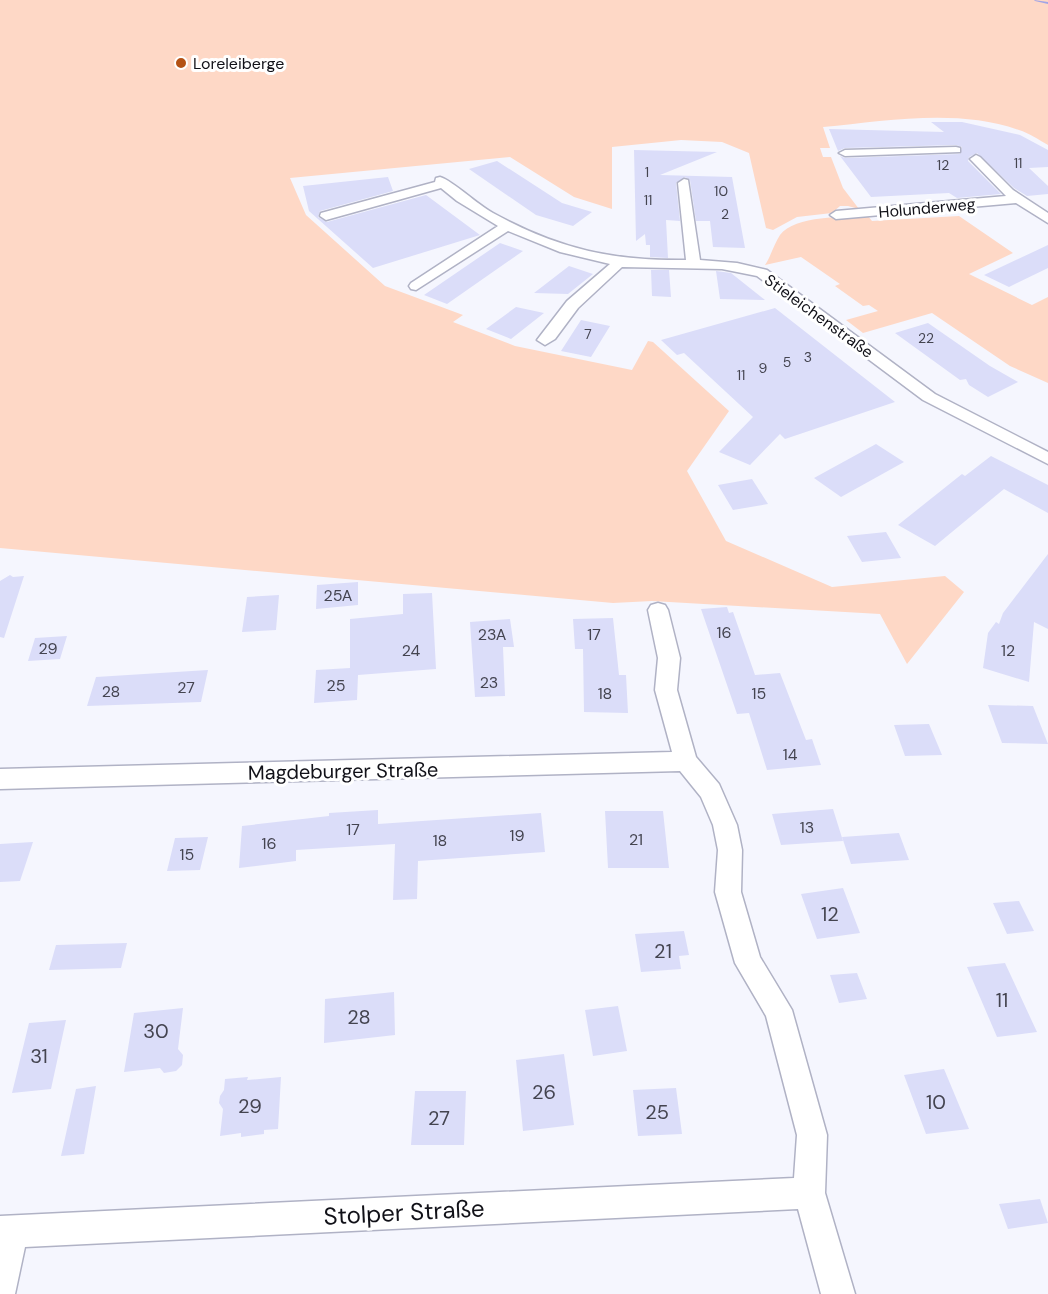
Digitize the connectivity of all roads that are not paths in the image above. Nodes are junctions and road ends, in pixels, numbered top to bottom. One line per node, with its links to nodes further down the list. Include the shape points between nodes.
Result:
1 (845, 153): 3 (street, via 956,150 961,156 976,159)
2 (677, 179): 9 (street)
3 (1017, 199): 4 (street, Holunderweg); 6 (street)
4 (836, 215)
5 (326, 216): 7 (street, Stieleichenstraße, via 435,178)
6 (1048, 219)
7 (506, 228): 8 (street, Stieleichenstraße, via 595,258); 10 (street)
8 (619, 262): 9 (street, Stieleichenstraße); 11 (street, via 576,300 555,333)
9 (694, 266): 12 (street, Stieleichenstraße, via 744,268 762,273 930,397)
10 (416, 286)
11 (545, 340)
12 (1048, 459)
13 (658, 610): 14 (street, via 669,658 666,690)
14 (686, 761): 15 (street, Magdeburger Straße); 16 (street, via 711,791 725,825 730,850 728,892 747,963 778,1011 812,1135)
15 (0, 779)
16 (808, 1193): 17 (street, Stolper Straße); 19 (street)
17 (6, 1232): 18 (street)
18 (0, 1290)
19 (838, 1294)

